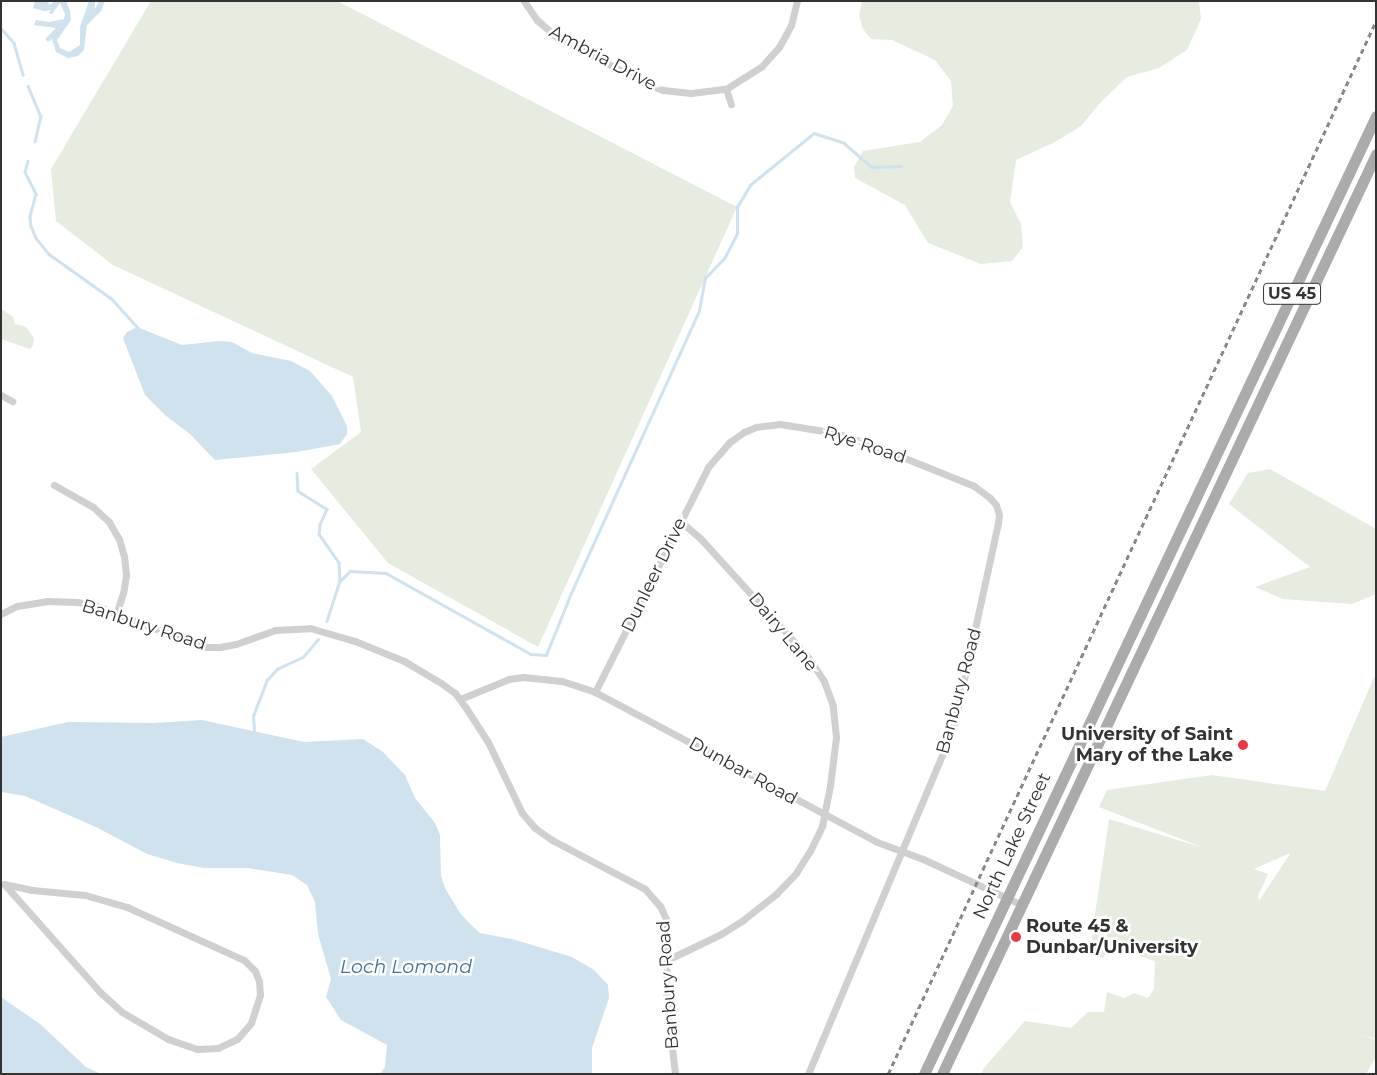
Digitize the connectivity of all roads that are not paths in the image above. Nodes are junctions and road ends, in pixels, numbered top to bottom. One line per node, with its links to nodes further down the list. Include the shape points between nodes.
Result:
1 (524, 1): 3 (street, Ambria Drive, via 537,20 558,38 647,84 663,90 691,93)
2 (797, 1): 3 (street, Ambria Drive, via 791,25 772,57)
3 (726, 89): 4 (street)
4 (731, 104)
5 (1376, 116): 20 (main road, North Lake Street / US 45)
6 (1376, 154): 21 (main road, North Lake Street / US 45)
7 (1, 395): 8 (street)
8 (12, 401)
9 (714, 458): 11 (street, Dunleer Drive); 12 (street, Rye Road, via 730,442 756,427 780,424 814,428 880,448 974,486 996,505)
10 (54, 485): 14 (street, via 93,507 109,522 119,539 126,575)
11 (680, 521): 15 (street, Dunleer Drive); 17 (street, Dairy Lane, via 701,539 791,636 824,681 836,718)
12 (998, 523): 18 (street, Banbury Road, via 953,729)
13 (1, 614): 14 (street, Banbury Road, via 17,606 59,601 94,606)
14 (116, 614): 16 (street, Banbury Road, via 203,647 220,648 290,628 329,632 404,661 441,683)
15 (595, 692): 16 (street, Dunbar Road, via 562,681 523,677 509,678); 17 (street, Dunbar Road)
16 (460, 700): 22 (street, Banbury Road, via 488,742 522,813 536,828 552,840 634,882 653,896 666,920)
17 (824, 816): 18 (street, Dunbar Road); 22 (street, Dairy Lane, via 796,873 776,894 721,934)
18 (901, 851): 20 (street, Dunbar Road); 24 (street, Banbury Road)
19 (2, 884): 19 (street, via 85,895 127,907 244,960 255,971 259,981 260,995 251,1023 237,1039 218,1048 197,1049 168,1039 122,1012 100,992)
20 (1008, 898): 21 (street, Dunbar Road); 25 (main road, North Lake Street / US 45)
21 (1022, 905): 26 (main road, North Lake Street / US 45)
22 (667, 960): 23 (street, Banbury Road, via 666,996)
23 (676, 1074)
24 (808, 1074)
25 (924, 1074)
26 (942, 1074)

